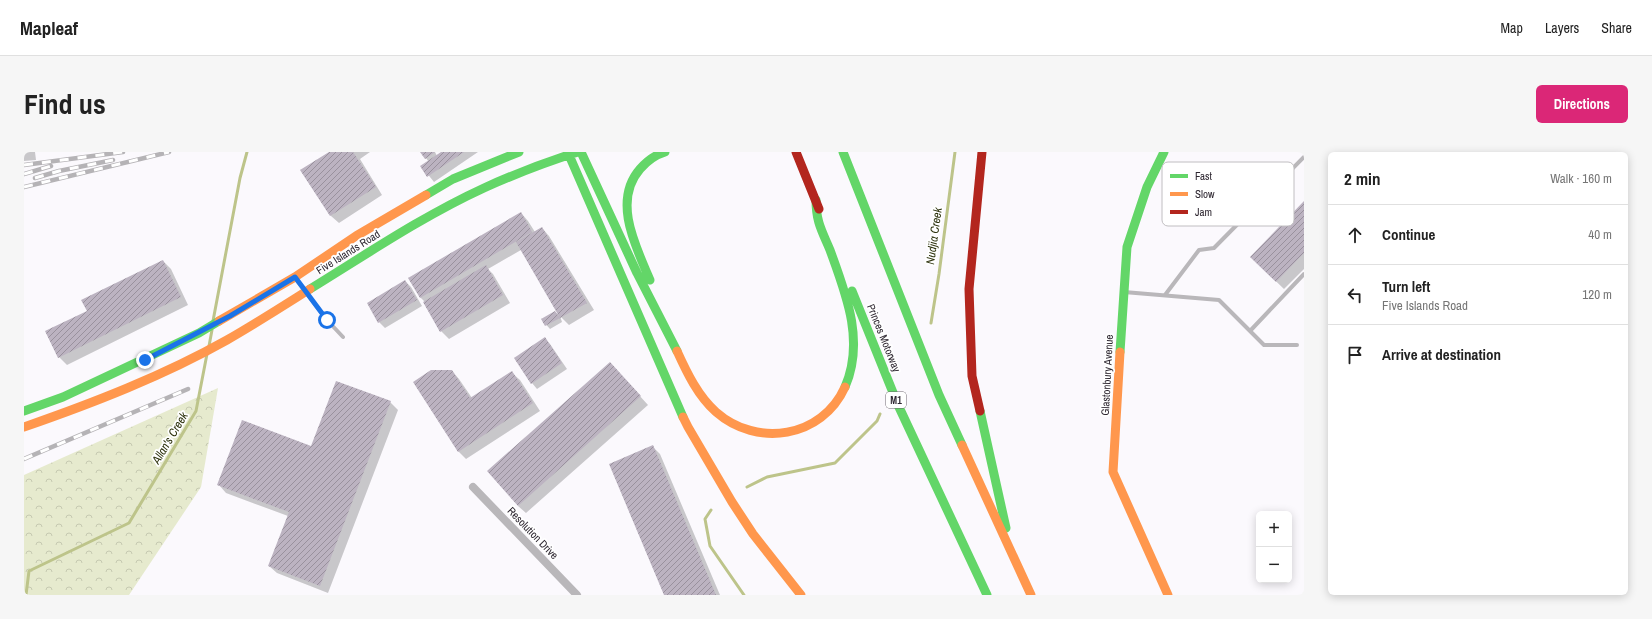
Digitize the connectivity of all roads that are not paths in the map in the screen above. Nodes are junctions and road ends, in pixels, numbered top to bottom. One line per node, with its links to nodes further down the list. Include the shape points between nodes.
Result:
1 (519, 152): 16 (main road, Five Islands Road, via 454,179 356,236)
2 (580, 152): 9 (main road, Five Islands Road); 20 (main road)
3 (665, 152): 20 (main road, via 646,161 630,183 626,195 627,212 661,307)
4 (796, 152): 13 (main road, Princes Motorway / M1)
5 (842, 152): 27 (main road, via 939,395)
6 (982, 152): 12 (main road)
7 (986, 152): 12 (main road)
8 (1164, 152): 18 (main road, Glastonbury Avenue, via 1147,187 1126,247)
9 (568, 153): 17 (main road, Five Islands Road, via 460,198); 29 (main road, via 688,426 753,534)
10 (1304, 157): 11 (lane)
11 (1294, 167)
12 (981, 175): 27 (main road, via 969,289 972,376)
13 (816, 200): 20 (main road, via 817,219 846,296 853,323 854,346 850,376 840,398 827,414 810,426 788,433 749,430 729,421 716,413 703,399); 30 (main road, Princes Motorway / M1, via 898,405)
14 (1236, 226): 19 (lane, via 1214,248 1199,250)
15 (1304, 274): 21 (lane)
16 (295, 277): 17 (lane); 24 (main road, Five Islands Road, via 200,333 63,397)
17 (306, 292): 22 (lane); 25 (main road, Five Islands Road, via 197,356 77,408)
18 (1124, 292): 19 (lane); 32 (main road, Glastonbury Avenue, via 1114,472)
19 (1165, 295): 21 (lane, via 1219,300)
20 (664, 328)
21 (1250, 330): 23 (lane, via 1264,344)
22 (342, 337)
23 (1297, 345)
24 (24, 411)
25 (24, 427)
26 (473, 487): 28 (street, Resolution Drive)
27 (1012, 556): 31 (main road)
28 (577, 595)
29 (801, 595)
30 (987, 595)
31 (1031, 595)
32 (1168, 595)

